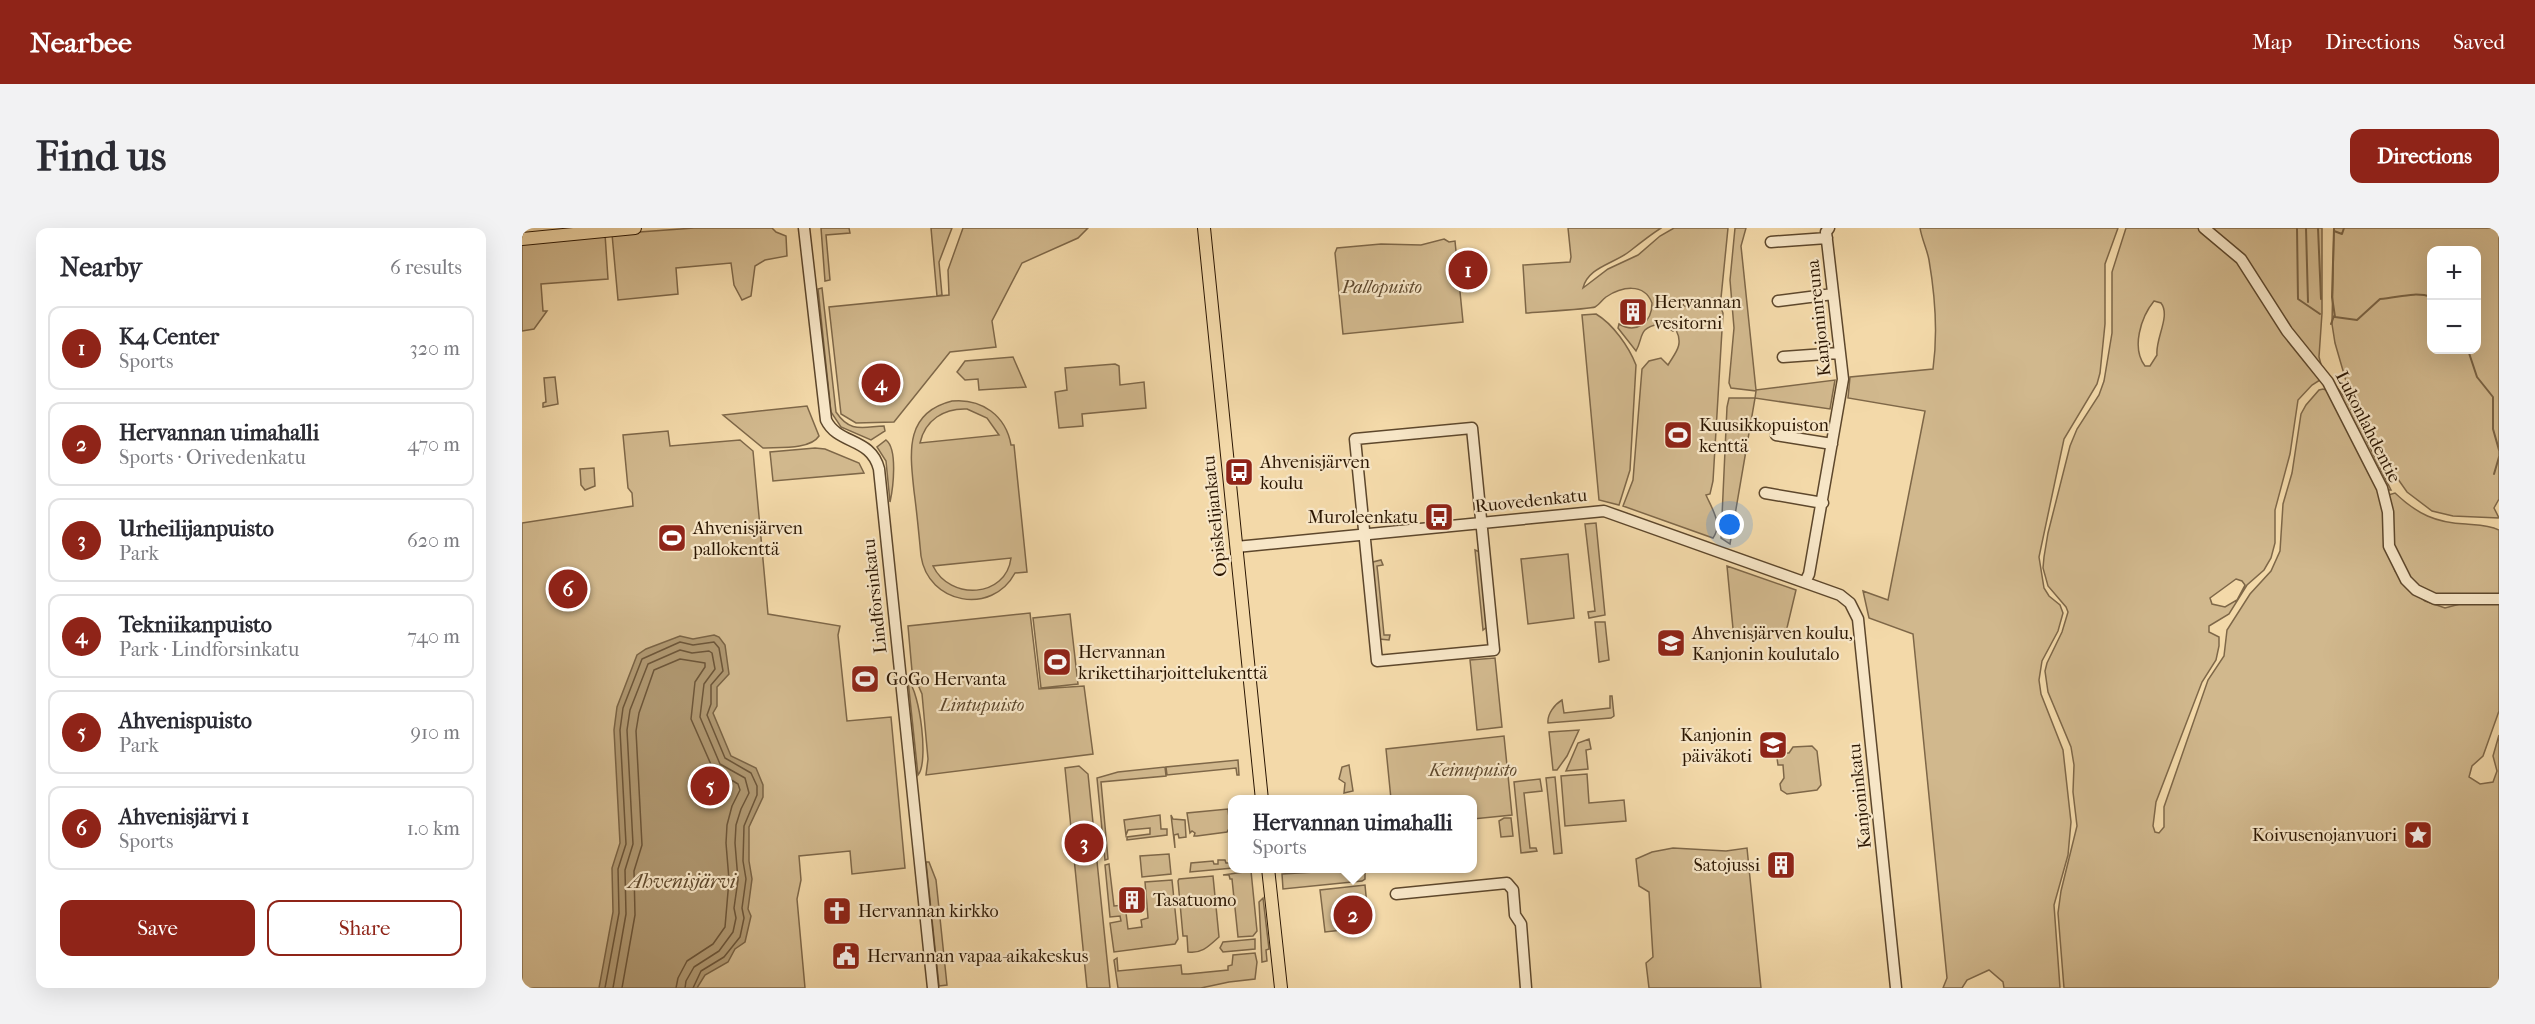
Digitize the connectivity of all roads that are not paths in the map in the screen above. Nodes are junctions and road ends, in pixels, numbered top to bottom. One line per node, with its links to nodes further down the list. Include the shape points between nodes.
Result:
1 (635, 228): 6 (main road)
2 (804, 228): 25 (street, Lindforsinkatu, via 826,420 834,431 869,450 879,469)
3 (1204, 228): 18 (main road, Opiskelijankatu)
4 (2204, 228): 20 (street, Lukonlahdentie, via 2241,259 2283,326 2328,382 2382,488 2388,512 2389,546 2406,580 2435,599)
5 (1828, 233): 7 (street); 8 (street, Kanjoninreuna)
6 (522, 239)
7 (1771, 242)
8 (1833, 294): 9 (street); 10 (street, Kanjoninreuna)
9 (1778, 301)
10 (1839, 352): 11 (street); 13 (street, Kanjoninreuna, via 1842,391)
11 (1784, 357)
12 (1776, 435): 13 (street)
13 (1832, 444): 15 (street, Kanjoninreuna)
14 (1765, 493): 15 (street)
15 (1822, 503): 19 (street, Kanjoninreuna)
16 (1481, 523): 17 (street, Ruovedenkatu); 17 (street, via 1472,428 1355,439); 17 (street, via 1494,650 1377,661); 19 (street, Ruovedenkatu, via 1604,511)
17 (1365, 535): 18 (street, Ruovedenkatu)
18 (1236, 547): 22 (main road, Opiskelijankatu)
19 (1805, 582): 21 (street, Ruovedenkatu, via 1840,595)
20 (2499, 599)
21 (1850, 603): 28 (street, Kanjoninkatu, via 1858,619)
22 (1261, 795)
23 (1269, 873): 26 (main road)
24 (1396, 894): 27 (street, via 1508,883 1521,924)
25 (933, 988)
26 (1281, 988)
27 (1526, 988)
28 (1896, 988)

